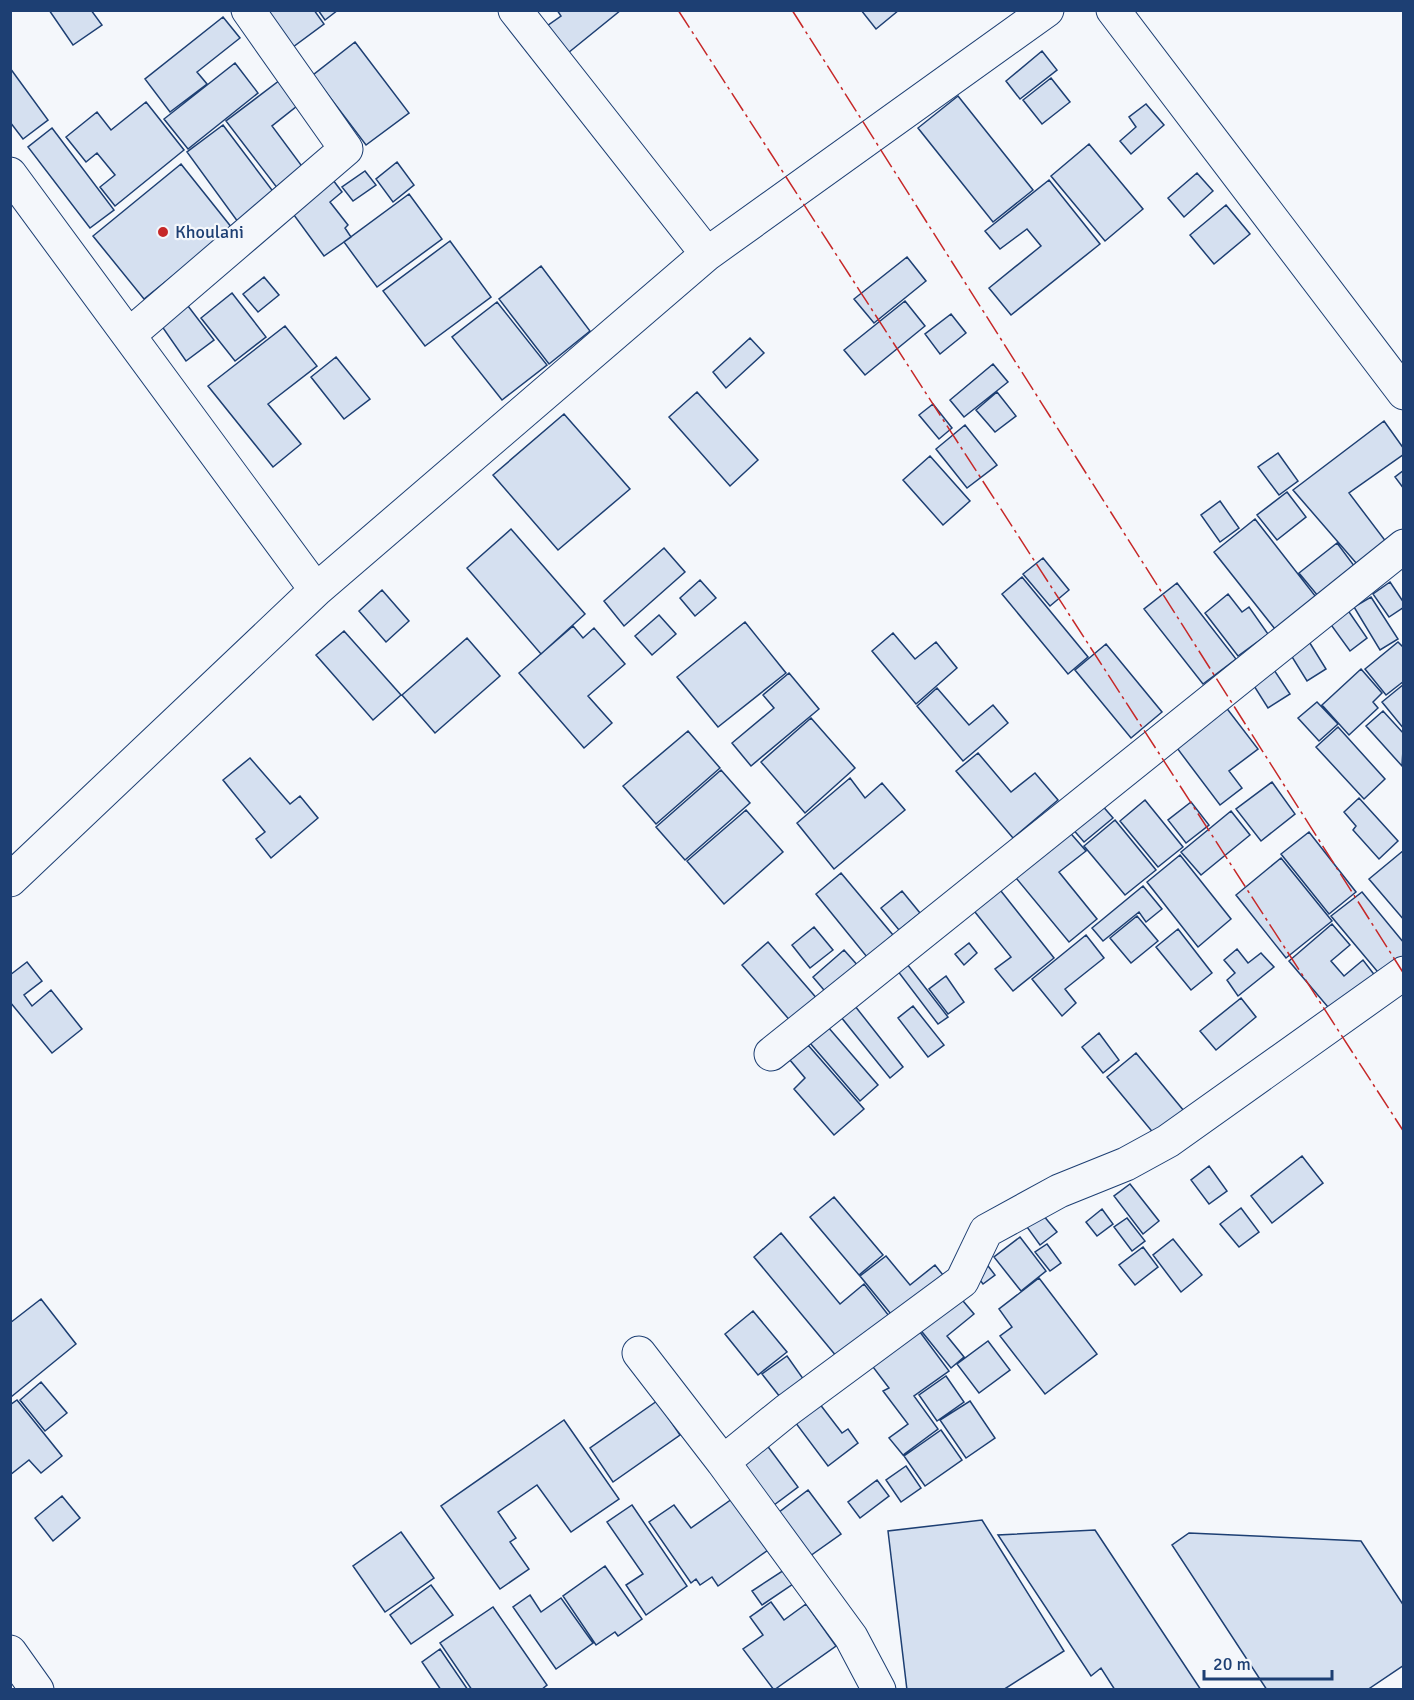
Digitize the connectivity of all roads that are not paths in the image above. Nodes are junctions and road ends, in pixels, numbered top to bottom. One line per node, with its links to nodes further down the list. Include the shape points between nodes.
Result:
1 (248, 10): 7 (street, via 346,149)
2 (515, 10): 6 (street)
3 (1047, 10): 6 (street)
4 (1113, 10): 8 (street)
5 (10, 174): 7 (street)
6 (706, 254): 10 (street)
7 (129, 335): 10 (street)
8 (1404, 393)
9 (1404, 546): 13 (street)
10 (316, 590): 11 (street)
11 (10, 880)
12 (1404, 973): 15 (street, via 1168,1141 1126,1164 1059,1191 986,1231 962,1281)
13 (771, 1054)
14 (639, 1353): 15 (street)
15 (723, 1462): 18 (street, via 851,1637)
16 (10, 1652): 17 (street)
17 (37, 1689)
18 (879, 1689)

